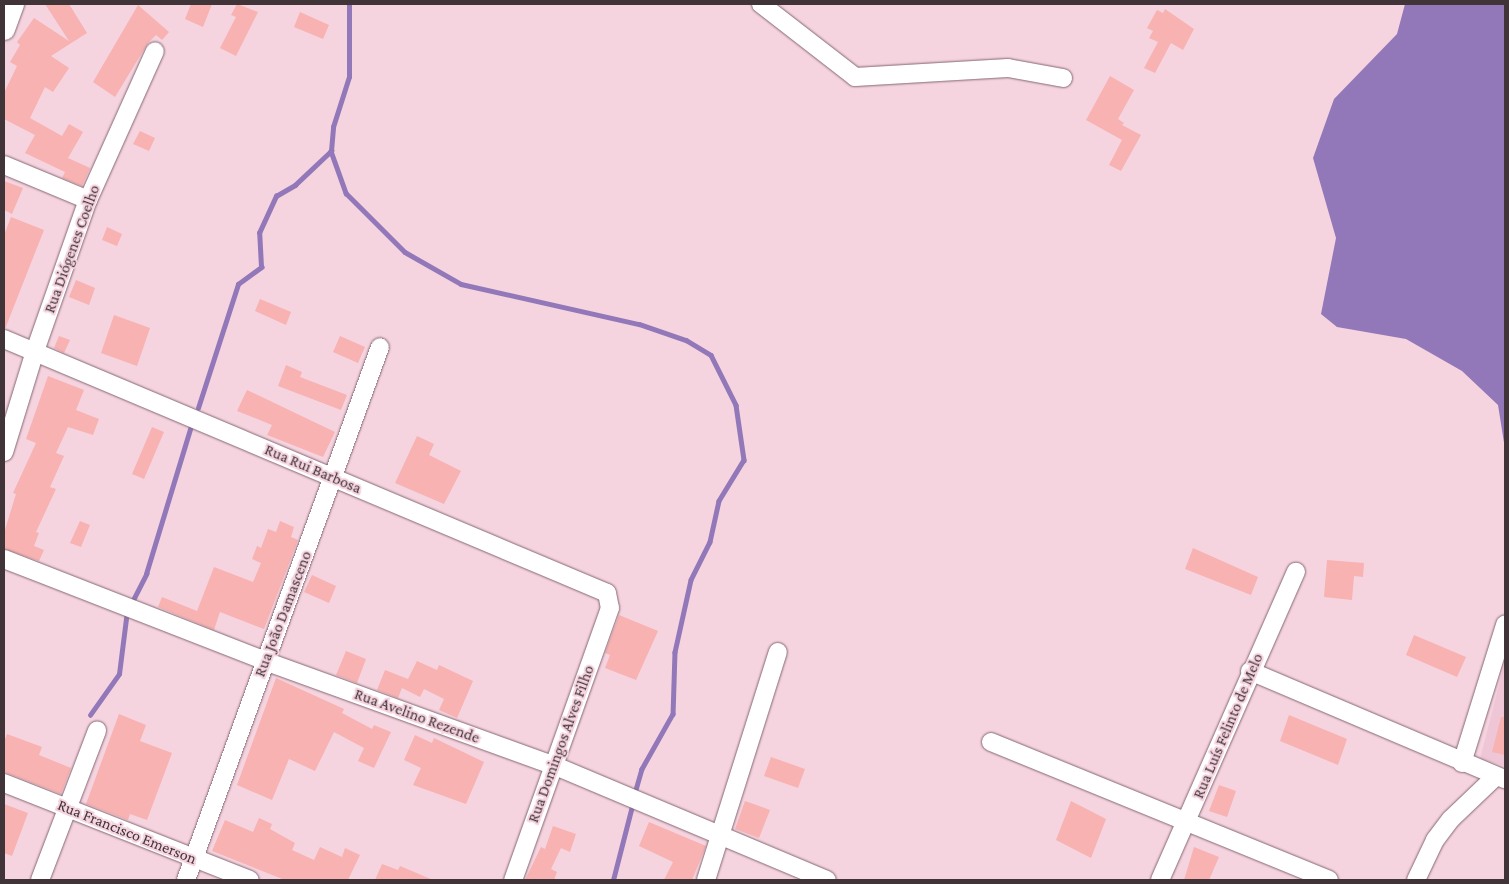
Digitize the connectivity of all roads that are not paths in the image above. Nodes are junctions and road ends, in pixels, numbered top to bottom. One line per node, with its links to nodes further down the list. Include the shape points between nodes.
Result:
1 (13, 4): 3 (main road)
2 (761, 4): 5 (street, via 854,77 1008,68)
3 (4, 29)
4 (155, 51): 7 (street, Rua Diógenes Coelho)
5 (1063, 78)
6 (4, 165): 7 (street)
7 (88, 200): 10 (street, Rua Diógenes Coelho)
8 (4, 338): 10 (street, Rua Rui Barbosa)
9 (380, 347): 12 (street, Rua João Damasceno)
10 (35, 351): 11 (street, Rua Diógenes Coelho); 12 (street, Rua Rui Barbosa)
11 (4, 452)
12 (335, 478): 15 (street, Rua Rui Barbosa, via 604,590 610,597); 18 (street, Rua João Damasceno)
13 (4, 559): 18 (street, Rua Avelino Rezende)
14 (1296, 572): 19 (street, Rua Luís Felinto de Melo)
15 (610, 608): 23 (street, Rua Domingos Alves Filho)
16 (1505, 625): 22 (street)
17 (778, 652): 28 (street)
18 (265, 661): 23 (street, Rua Avelino Rezende); 29 (street, Rua João Damasceno)
19 (1250, 671): 22 (street); 27 (street, Rua Luís Felinto de Melo)
20 (97, 730): 26 (street)
21 (991, 742): 27 (street)
22 (1462, 763): 24 (street)
23 (553, 765): 28 (street, Rua Avelino Rezende); 33 (street, Rua Domingos Alves Filho)
24 (1501, 778): 38 (street, via 1451,819 1436,840)
25 (4, 783): 26 (street, Rua Francisco Emerson)
26 (67, 808): 29 (street, Rua Francisco Emerson); 30 (street)
27 (1187, 821): 36 (street, Rua Luís Felinto de Melo); 37 (street)
28 (720, 837): 34 (street); 35 (street, Rua Avelino Rezende)
29 (194, 860): 31 (street, Rua João Damasceno); 32 (street, Rua Francisco Emerson)
30 (40, 880)
31 (186, 880)
32 (250, 880)
33 (513, 880)
34 (706, 880)
35 (827, 880)
36 (1160, 880)
37 (1329, 880)
38 (1416, 880)

